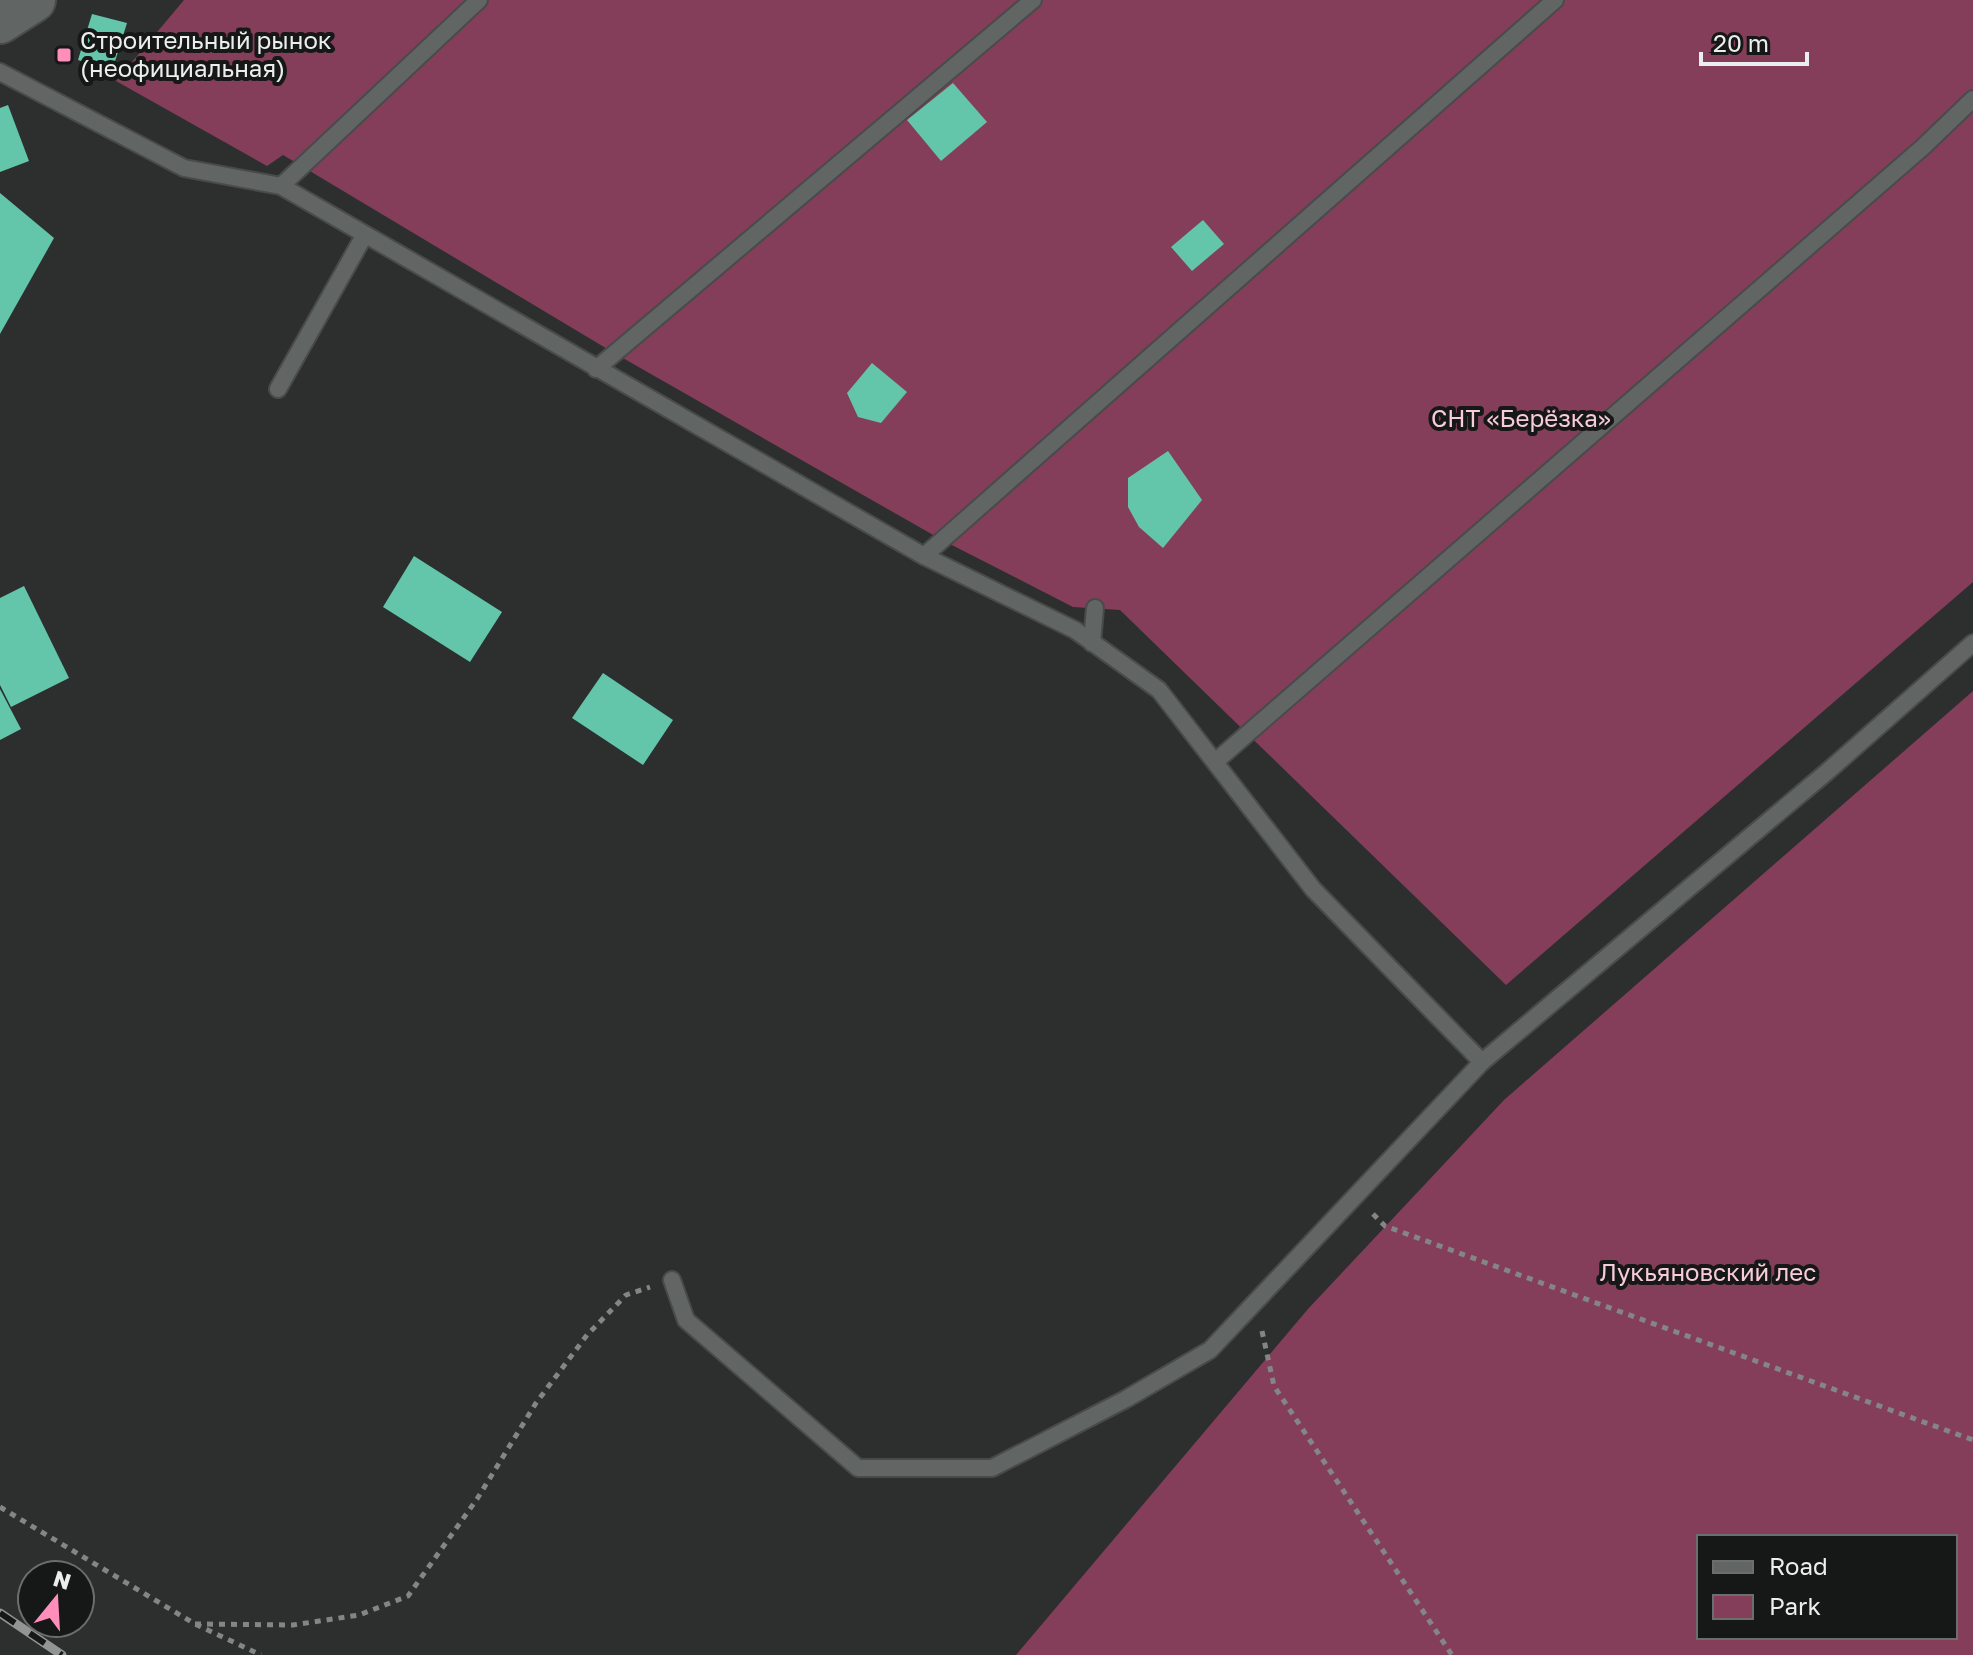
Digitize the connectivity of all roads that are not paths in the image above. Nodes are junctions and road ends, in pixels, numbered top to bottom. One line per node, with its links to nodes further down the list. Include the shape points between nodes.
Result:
1 (33, 0): 5 (main road)
2 (479, 0): 8 (lane)
3 (1033, 0): 10 (lane)
4 (1555, 0): 12 (lane)
5 (0, 21)
6 (0, 72): 8 (lane, via 184,168)
7 (1973, 99): 16 (lane)
8 (281, 186): 9 (lane)
9 (364, 236): 10 (lane); 11 (lane)
10 (596, 369): 12 (lane)
11 (278, 389)
12 (924, 556): 14 (lane)
13 (1095, 608): 14 (lane)
14 (1092, 643): 16 (lane, via 1159,690)
15 (1973, 643): 17 (lane)
16 (1216, 761): 17 (lane, via 1313,889)
17 (1482, 1062): 18 (lane, via 1210,1350 992,1468 858,1468 686,1320)
18 (672, 1280)

